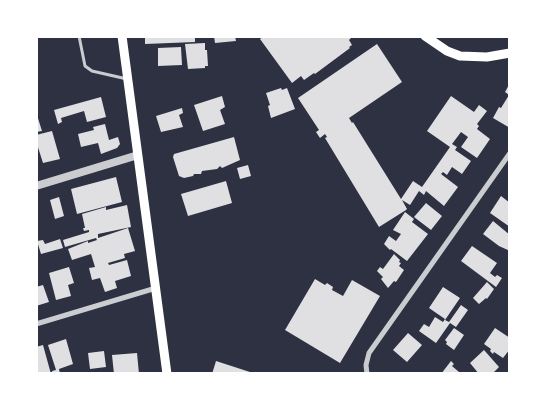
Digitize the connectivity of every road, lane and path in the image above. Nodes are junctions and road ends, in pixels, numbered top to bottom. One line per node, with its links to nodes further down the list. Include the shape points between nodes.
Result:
1 (79, 36): 5 (lane, via 85,66 92,71)
2 (122, 36): 5 (main road)
3 (425, 36): 4 (main road, via 460,56 487,57)
4 (510, 53)
5 (128, 79): 7 (main road)
6 (510, 153): 12 (street, via 369,353)
7 (138, 156): 8 (street); 9 (main road)
8 (36, 186)
9 (156, 288): 10 (street); 11 (main road)
10 (36, 324)
11 (167, 374)
12 (367, 374)

